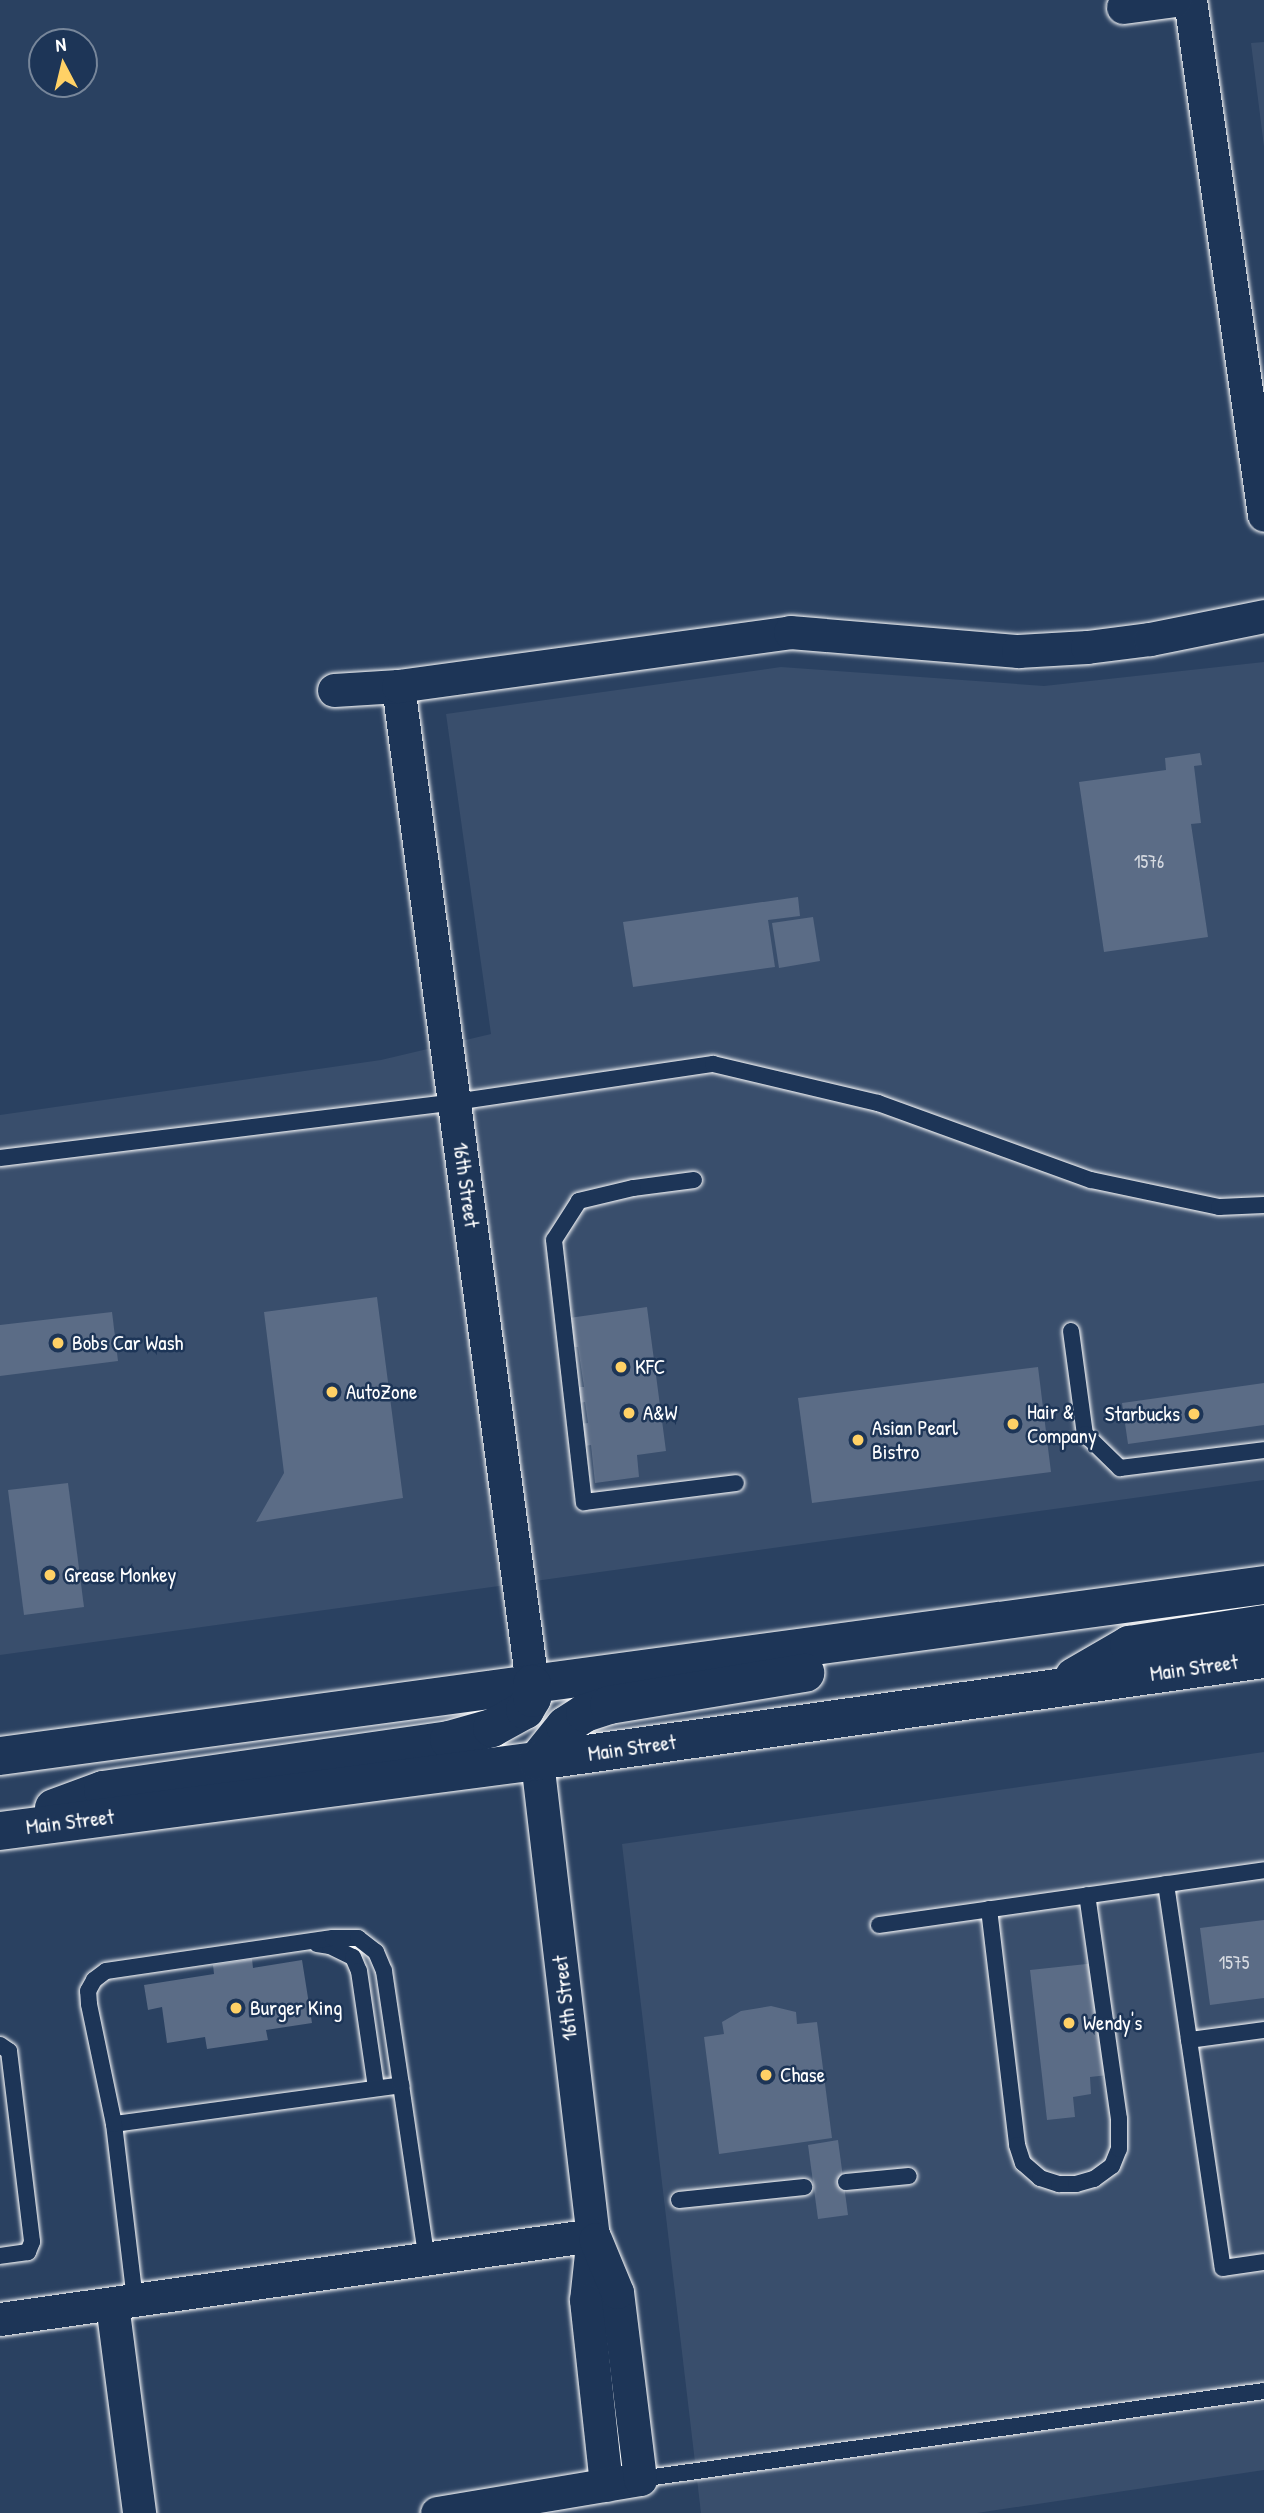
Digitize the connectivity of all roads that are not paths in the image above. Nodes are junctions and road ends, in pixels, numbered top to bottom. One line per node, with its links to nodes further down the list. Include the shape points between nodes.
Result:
1 (1175, 0): 3 (street)
2 (1190, 0): 4 (street)
3 (1123, 7)
4 (1264, 515)
5 (1264, 616): 6 (street, via 1150,639 1018,651 790,632)
6 (398, 685): 7 (street); 8 (street, 16th Street)
7 (334, 690)
8 (456, 1102): 9 (lane); 11 (lane, via 713,1064 878,1102 1091,1180 1219,1207); 19 (street, 16th Street)
9 (0, 1158)
10 (694, 1180): 14 (lane, via 633,1188 579,1202 554,1240 584,1502)
11 (1264, 1205)
12 (1071, 1331): 13 (lane, via 1085,1434 1120,1468)
13 (1264, 1450)
14 (736, 1483)
15 (1264, 1584): 17 (main road)
16 (1264, 1624): 20 (main road, via 1129,1645)
17 (912, 1633): 19 (main road); 22 (main road, via 815,1672 609,1705 585,1713 565,1726)
18 (1264, 1659): 20 (main road, Main Street)
19 (532, 1684): 21 (main road); 23 (main road, via 532,1698 525,1710 492,1728 449,1740 103,1790)
20 (1061, 1686): 22 (main road, Main Street)
21 (0, 1756)
22 (537, 1761): 23 (main road, Main Street); 40 (street, 16th Street)
23 (0, 1830)
24 (1264, 1870): 25 (lane)
25 (1166, 1884): 26 (lane); 31 (lane)
26 (1087, 1895): 27 (lane); 27 (lane, via 1119,2119 1119,2149 1112,2166 1094,2179 1076,2184 1040,2178 1023,2162 1017,2145)
27 (989, 1909): 28 (lane)
28 (879, 1924)
29 (308, 1942): 33 (lane, via 358,1938 376,1952 384,1970); 34 (lane, via 353,1957); 35 (lane, via 106,1971 94,1980 88,1991 89,2004)
30 (1264, 2029): 31 (lane)
31 (1189, 2040): 43 (lane, via 1223,2268)
32 (0, 2045): 41 (lane, via 9,2051 32,2242 28,2252)
33 (401, 2085): 34 (lane); 42 (lane)
34 (376, 2088): 35 (lane)
35 (114, 2124): 44 (lane)
36 (909, 2176): 37 (lane)
37 (846, 2182)
38 (804, 2187): 39 (lane)
39 (680, 2200)
40 (593, 2235): 42 (street); 47 (street, 16th Street, via 617,2292); 48 (street, 16th Street, via 586,2300)
41 (0, 2256)
42 (427, 2261): 44 (street)
43 (1264, 2262)
44 (123, 2302): 45 (street); 49 (street)
45 (0, 2319)
46 (1264, 2391): 47 (lane)
47 (640, 2479): 48 (street)
48 (606, 2485): 50 (street)
49 (139, 2513)
50 (437, 2513)

